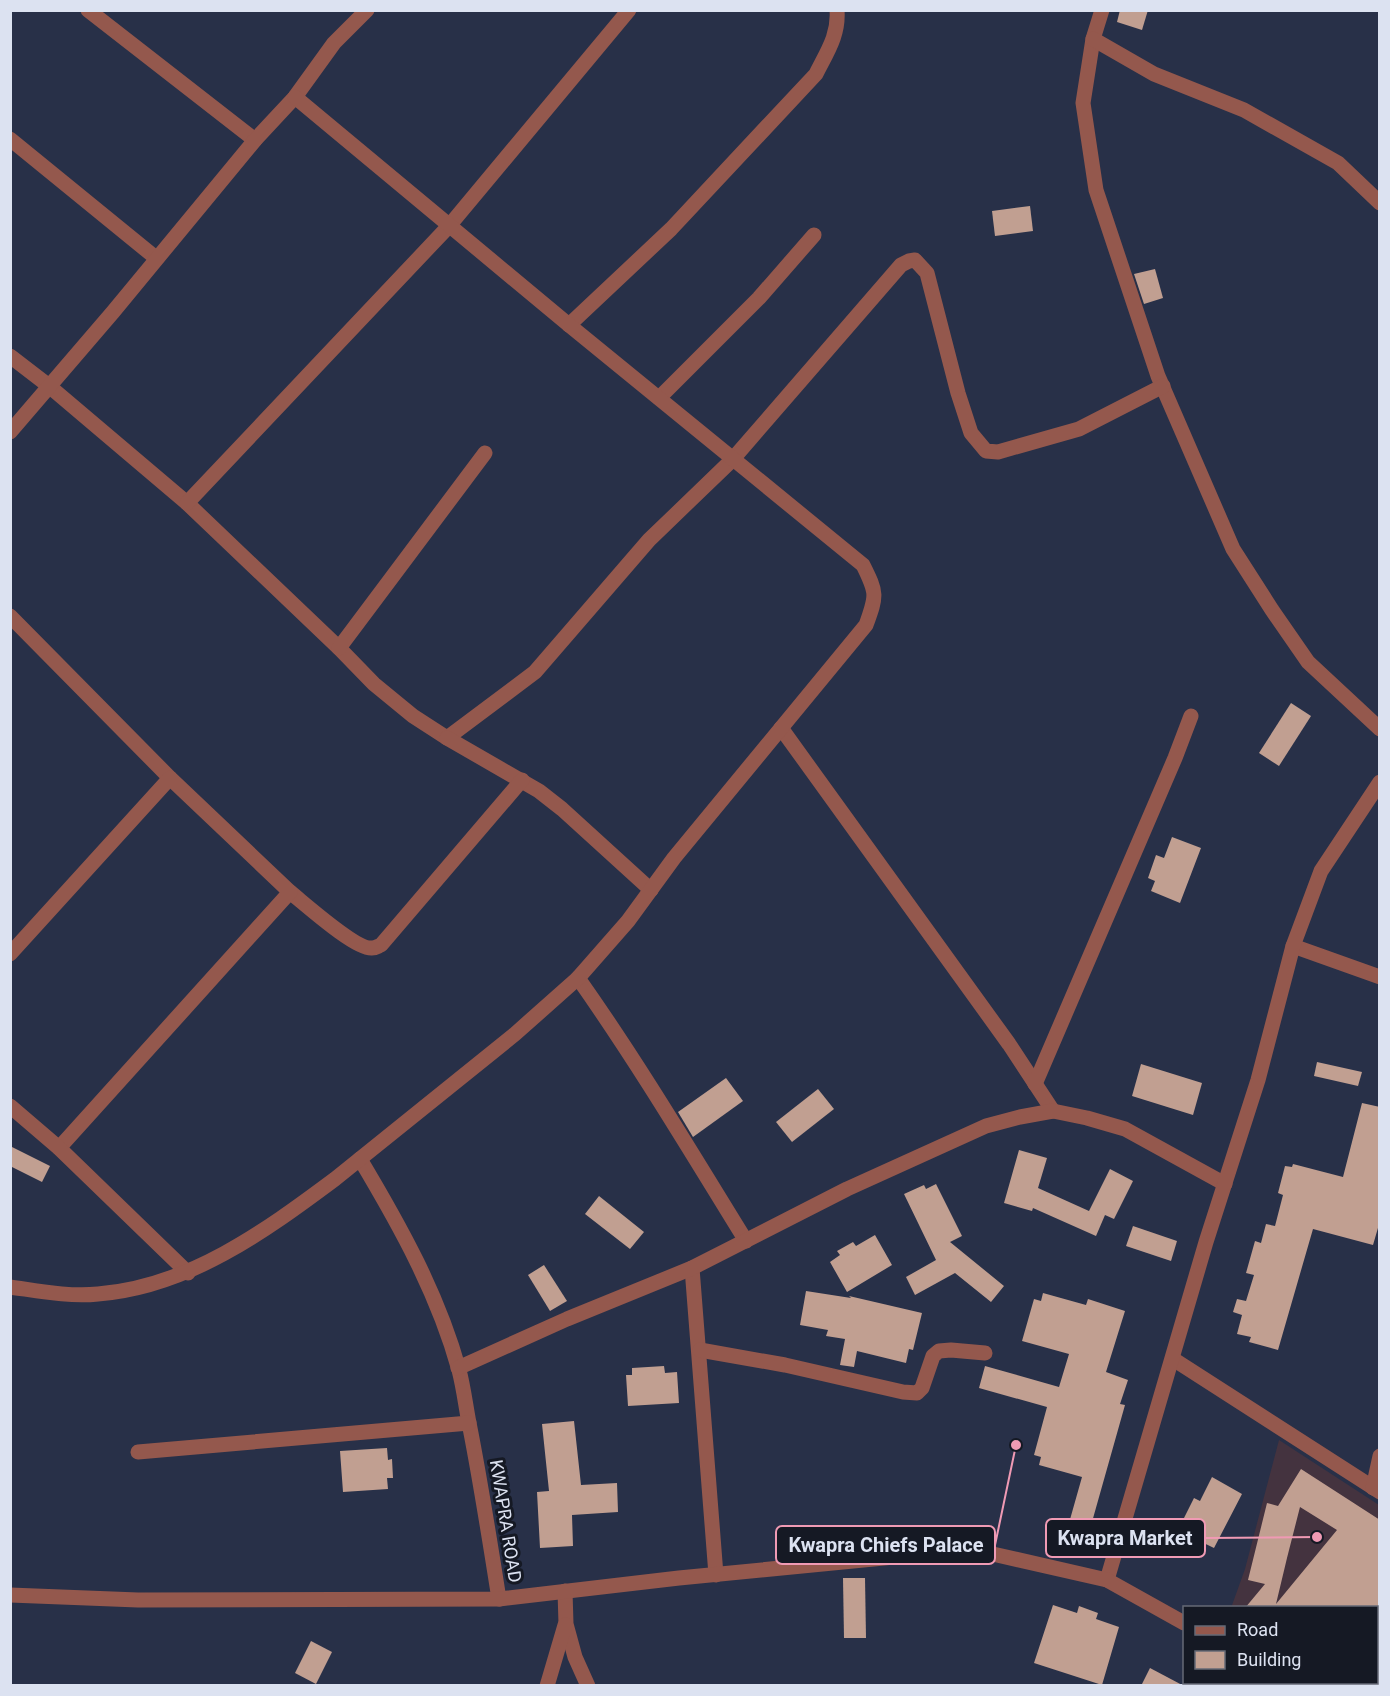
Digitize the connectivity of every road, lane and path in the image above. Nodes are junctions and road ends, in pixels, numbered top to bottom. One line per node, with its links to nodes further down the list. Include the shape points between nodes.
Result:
1 (88, 10): 9 (street)
2 (367, 10): 7 (street, via 334,43)
3 (629, 10): 11 (street)
4 (837, 10): 14 (street, via 838,26 816,74 670,229)
5 (1102, 10): 6 (street)
6 (1093, 39): 10 (street, via 1154,74 1244,110 1338,164); 17 (street, via 1083,104 1096,189)
7 (295, 97): 9 (street); 11 (street)
8 (10, 140): 13 (street)
9 (255, 140): 13 (street)
10 (1380, 203)
11 (449, 226): 14 (street); 22 (street)
12 (814, 235): 18 (street, via 759,298)
13 (156, 258): 16 (street)
14 (569, 326): 18 (street)
15 (10, 356): 16 (street)
16 (49, 386): 19 (street); 22 (street)
17 (1163, 386): 21 (street, via 1079,429 998,452 986,451 971,433 927,273 915,260 909,261 901,265); 27 (street, via 1233,549 1308,662)
18 (659, 398): 21 (street)
19 (10, 432)
20 (485, 453): 24 (street)
21 (732, 460): 26 (street, via 863,565 875,590 866,625); 28 (street, via 649,540 535,672)
22 (187, 503): 24 (street)
23 (10, 616): 29 (street)
24 (339, 648): 28 (street, via 374,684)
25 (1191, 716): 38 (street)
26 (782, 728): 32 (street); 38 (street)
27 (1380, 729)
28 (447, 738): 30 (street)
29 (170, 778): 33 (street); 35 (street)
30 (522, 780): 32 (street, via 562,809); 33 (street, via 381,945 372,949 361,946)
31 (1380, 782): 34 (street, via 1321,872)
32 (651, 890): 37 (street)
33 (290, 892): 41 (street)
34 (1293, 946): 36 (street); 43 (street, via 1258,1080)
35 (10, 954)
36 (1380, 977)
37 (578, 978): 42 (street); 44 (street)
38 (1035, 1084): 40 (street)
39 (10, 1106): 41 (street)
40 (1053, 1111): 43 (street, via 1125,1129); 44 (street, via 986,1126 847,1189)
41 (59, 1148): 46 (street)
42 (360, 1159): 46 (street, via 309,1199); 51 (street, KWAPRA ROAD, via 422,1270)
43 (1225, 1184): 50 (street)
44 (746, 1241): 45 (street)
45 (692, 1268): 48 (street); 51 (street)
46 (188, 1273): 47 (street, via 139,1289 96,1295)
47 (10, 1287)
48 (700, 1350): 49 (street, via 917,1393 939,1351); 56 (street)
49 (985, 1353)
50 (1173, 1359): 55 (street); 57 (street)
51 (458, 1368): 52 (street, KWAPRA ROAD)
52 (469, 1423): 53 (street); 60 (street, KWAPRA ROAD)
53 (138, 1452)
54 (1380, 1456): 55 (street)
55 (1376, 1490)
56 (716, 1575): 57 (street, KWAPRA ROAD, via 945,1552 984,1552); 58 (street, KWAPRA ROAD)
57 (1107, 1581): 61 (street, KWAPRA ROAD)
58 (565, 1591): 60 (street, KWAPRA ROAD); 62 (street)
59 (10, 1595): 60 (street, via 138,1600)
60 (499, 1599)
61 (1183, 1622)
62 (566, 1624): 63 (street); 64 (street)
63 (547, 1686)
64 (588, 1686)

